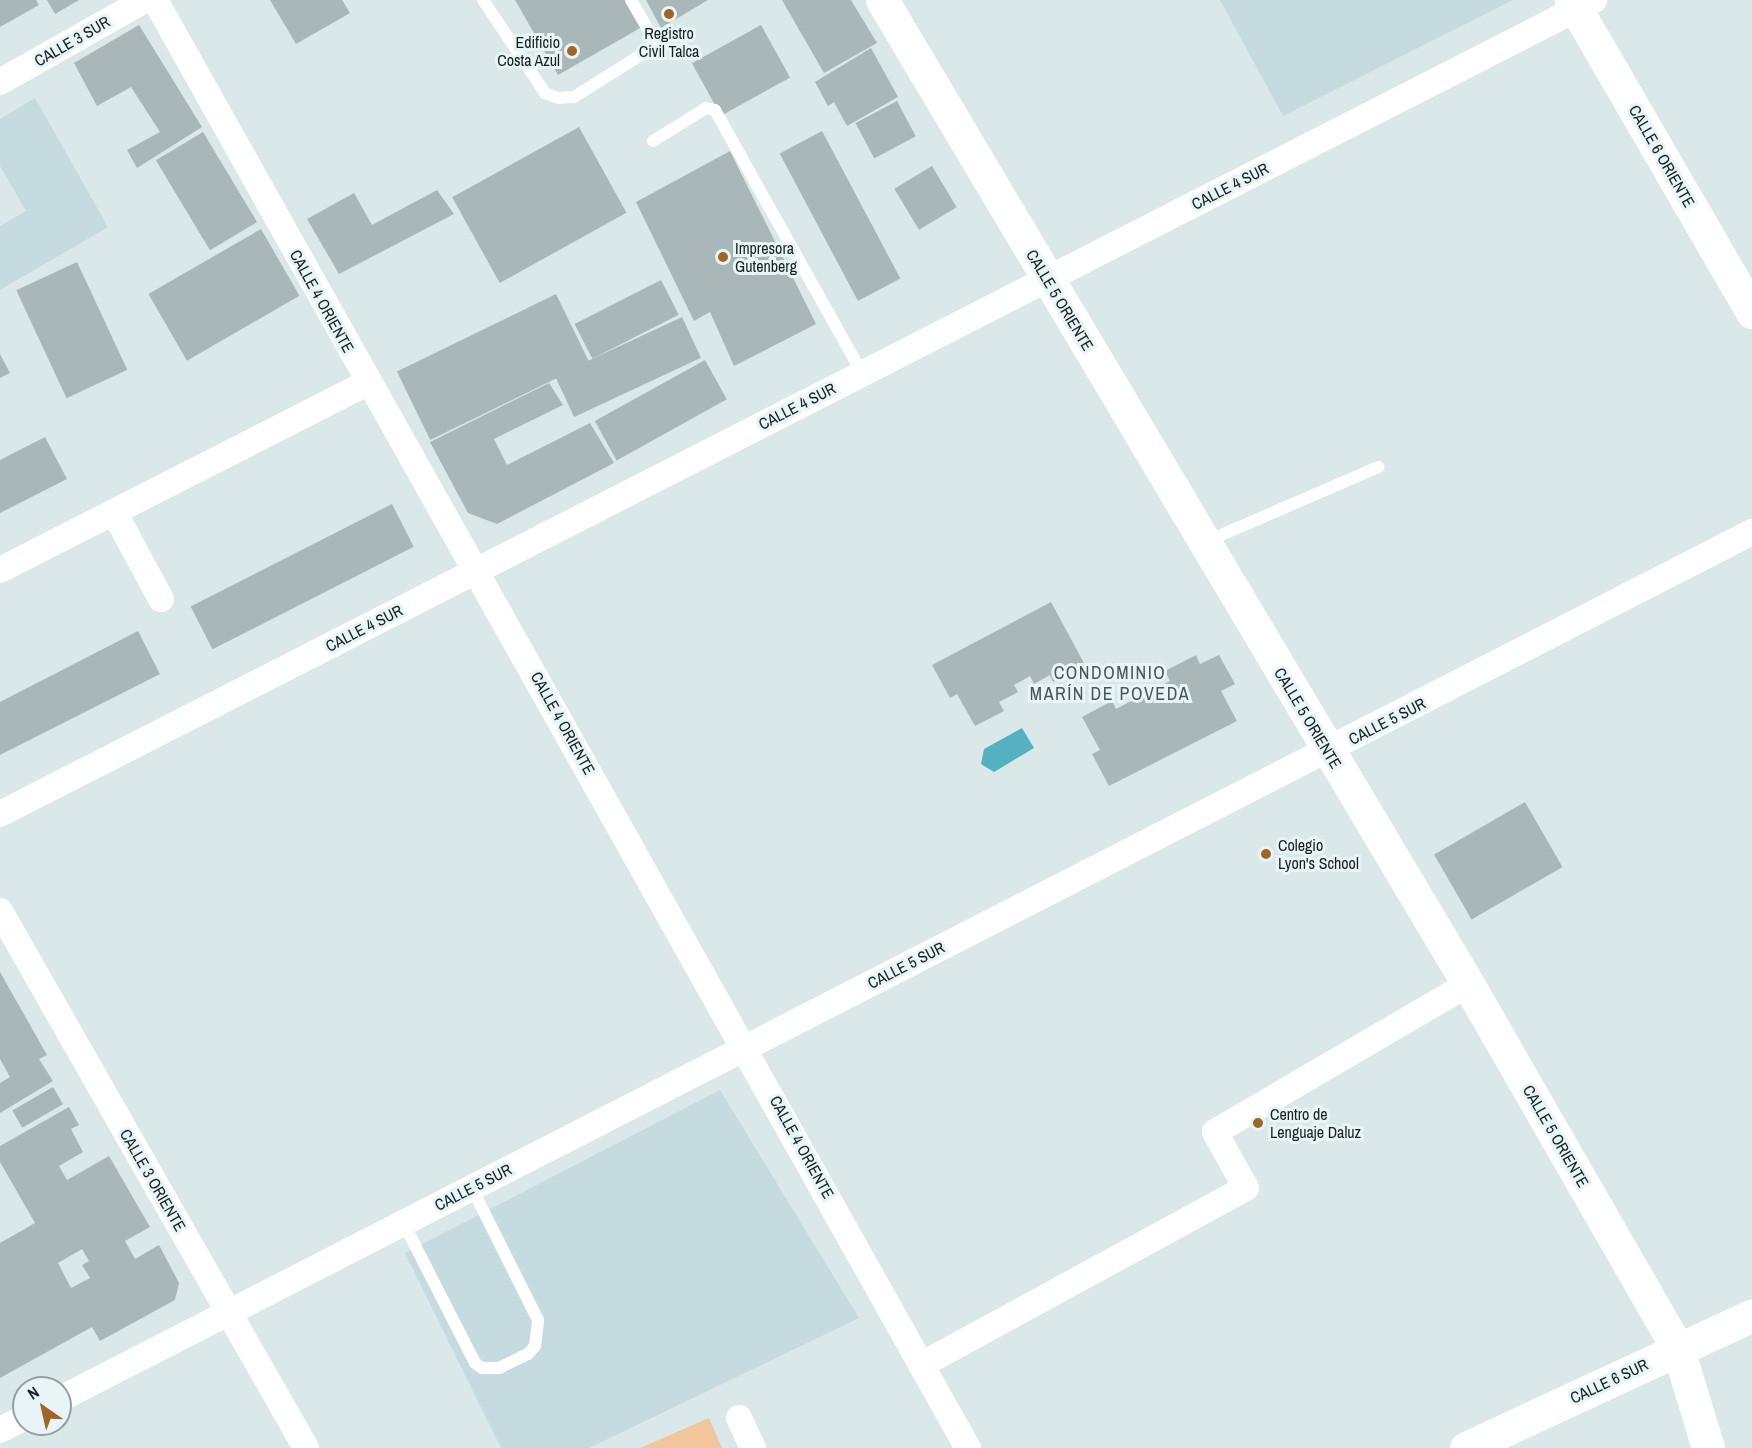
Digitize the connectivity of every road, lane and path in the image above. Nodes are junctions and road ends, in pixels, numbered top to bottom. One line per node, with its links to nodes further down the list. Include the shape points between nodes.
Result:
1 (145, 0): 7 (street, CALLE 3 SUR)
2 (155, 0): 12 (street, CALLE 4 ORIENTE)
3 (483, 0): 4 (lane, via 545,93 558,98 574,96 657,45)
4 (631, 0)
5 (882, 0): 9 (street, CALLE 5 ORIENTE)
6 (1581, 3): 9 (street, CALLE 4 SUR); 10 (street, CALLE 6 ORIENTE)
7 (0, 82)
8 (653, 141): 11 (lane, via 706,108 715,110)
9 (1047, 279): 11 (street, CALLE 4 SUR); 16 (street, CALLE 5 ORIENTE)
10 (1752, 312)
11 (862, 373): 18 (street, CALLE 4 SUR)
12 (367, 382): 14 (street); 18 (street, CALLE 4 ORIENTE)
13 (1378, 467): 16 (lane)
14 (114, 512): 17 (street); 19 (street)
15 (1752, 532): 20 (street, CALLE 5 SUR)
16 (1203, 543): 20 (street, CALLE 5 ORIENTE)
17 (0, 570)
18 (476, 570): 21 (street, CALLE 4 SUR); 24 (street, CALLE 4 ORIENTE)
19 (161, 599)
20 (1328, 752): 23 (street, CALLE 5 ORIENTE); 24 (street, CALLE 5 SUR)
21 (0, 814)
22 (0, 911): 27 (street, CALLE 3 ORIENTE)
23 (1468, 984): 29 (street, CALLE 5 ORIENTE); 30 (street, via 1215,1132 1246,1188)
24 (745, 1047): 25 (street, CALLE 5 SUR); 30 (street, CALLE 4 ORIENTE)
25 (472, 1188): 26 (street, CALLE 5 SUR); 26 (lane, via 538,1320 535,1346 528,1354 499,1368 482,1368 475,1363)
26 (403, 1222): 27 (street, CALLE 5 SUR)
27 (228, 1312): 31 (street, CALLE 5 SUR); 33 (street, CALLE 3 ORIENTE)
28 (1752, 1315): 29 (street, CALLE 6 SUR)
29 (1678, 1349): 36 (street, CALLE 6 SUR); 37 (street, CALLE 5 ORIENTE)
30 (923, 1364): 35 (street, CALLE 4 ORIENTE)
31 (72, 1393)
32 (740, 1418): 34 (street)
33 (306, 1448)
34 (753, 1448)
35 (968, 1448)
36 (1466, 1448)
37 (1708, 1448)

